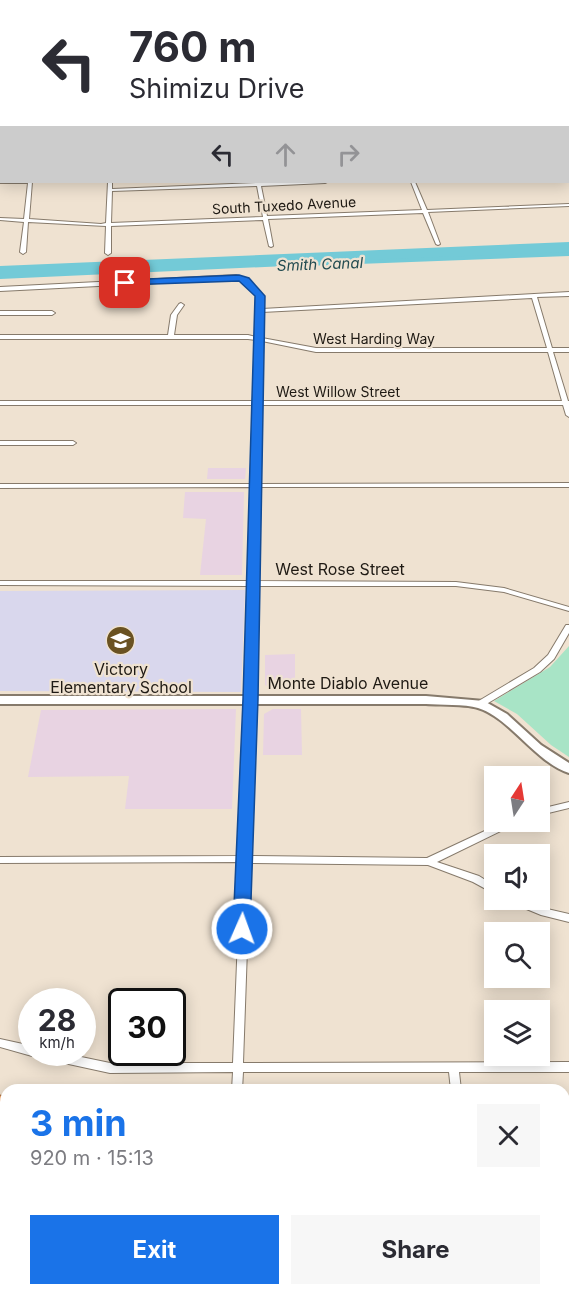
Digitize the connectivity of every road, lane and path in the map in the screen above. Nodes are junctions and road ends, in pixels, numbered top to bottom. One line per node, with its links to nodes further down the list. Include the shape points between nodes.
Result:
1 (30, 183): 10 (street)
2 (110, 183): 5 (street)
3 (258, 183): 5 (street); 8 (street)
4 (413, 183): 7 (street)
5 (110, 190): 11 (street)
6 (569, 205): 7 (street, South Tuxedo Avenue)
7 (425, 211): 8 (street, South Tuxedo Avenue); 12 (street)
8 (266, 218): 11 (street, South Tuxedo Avenue); 13 (street)
9 (0, 219): 10 (street, South Tuxedo Avenue)
10 (26, 220): 11 (street, South Tuxedo Avenue); 14 (street)
11 (110, 225): 15 (street)
12 (438, 244)
13 (271, 246)
14 (23, 252)
15 (108, 253)
16 (0, 289): 20 (street, via 243,278 260,296)
17 (569, 294): 18 (street)
18 (534, 296): 20 (street); 26 (street)
19 (181, 305): 24 (street, via 174,315)
20 (260, 310): 25 (street)
21 (0, 313): 22 (street)
22 (52, 313)
23 (0, 337): 24 (street, West Harding Way)
24 (171, 337): 25 (street, West Harding Way)
25 (259, 339): 26 (street, West Harding Way, via 316,351); 29 (street)
26 (550, 350): 27 (street, West Harding Way); 30 (street)
27 (569, 350)
28 (0, 403): 29 (street, West Willow Street)
29 (257, 403): 30 (street, West Willow Street); 36 (street)
30 (567, 403): 31 (street)
31 (569, 415)
32 (0, 443): 33 (street)
33 (73, 443)
34 (569, 485): 36 (street)
35 (0, 486): 36 (street)
36 (256, 486): 37 (street)
37 (254, 582): 38 (street, West Rose Street); 39 (street, West Rose Street, via 456,584 504,590); 41 (street)
38 (0, 583)
39 (569, 609)
40 (569, 627): 43 (street, via 537,670)
41 (250, 699): 42 (street, Monte Diablo Avenue); 43 (street, Monte Diablo Avenue); 48 (street)
42 (0, 700)
43 (480, 704): 44 (street, via 503,717 537,748)
44 (569, 769)
45 (569, 806): 46 (street)
46 (550, 810)
47 (491, 832): 50 (street)
48 (244, 859): 49 (street); 50 (street); 59 (street)
49 (0, 860)
50 (428, 862): 51 (street)
51 (484, 884)
52 (539, 910): 53 (street)
53 (569, 918)
54 (0, 1043): 55 (street)
55 (18, 1048)
56 (96, 1065): 59 (street)
57 (453, 1067): 58 (street); 59 (street); 61 (street)
58 (569, 1067)
59 (238, 1068): 60 (street)
60 (237, 1084)
61 (455, 1084)

